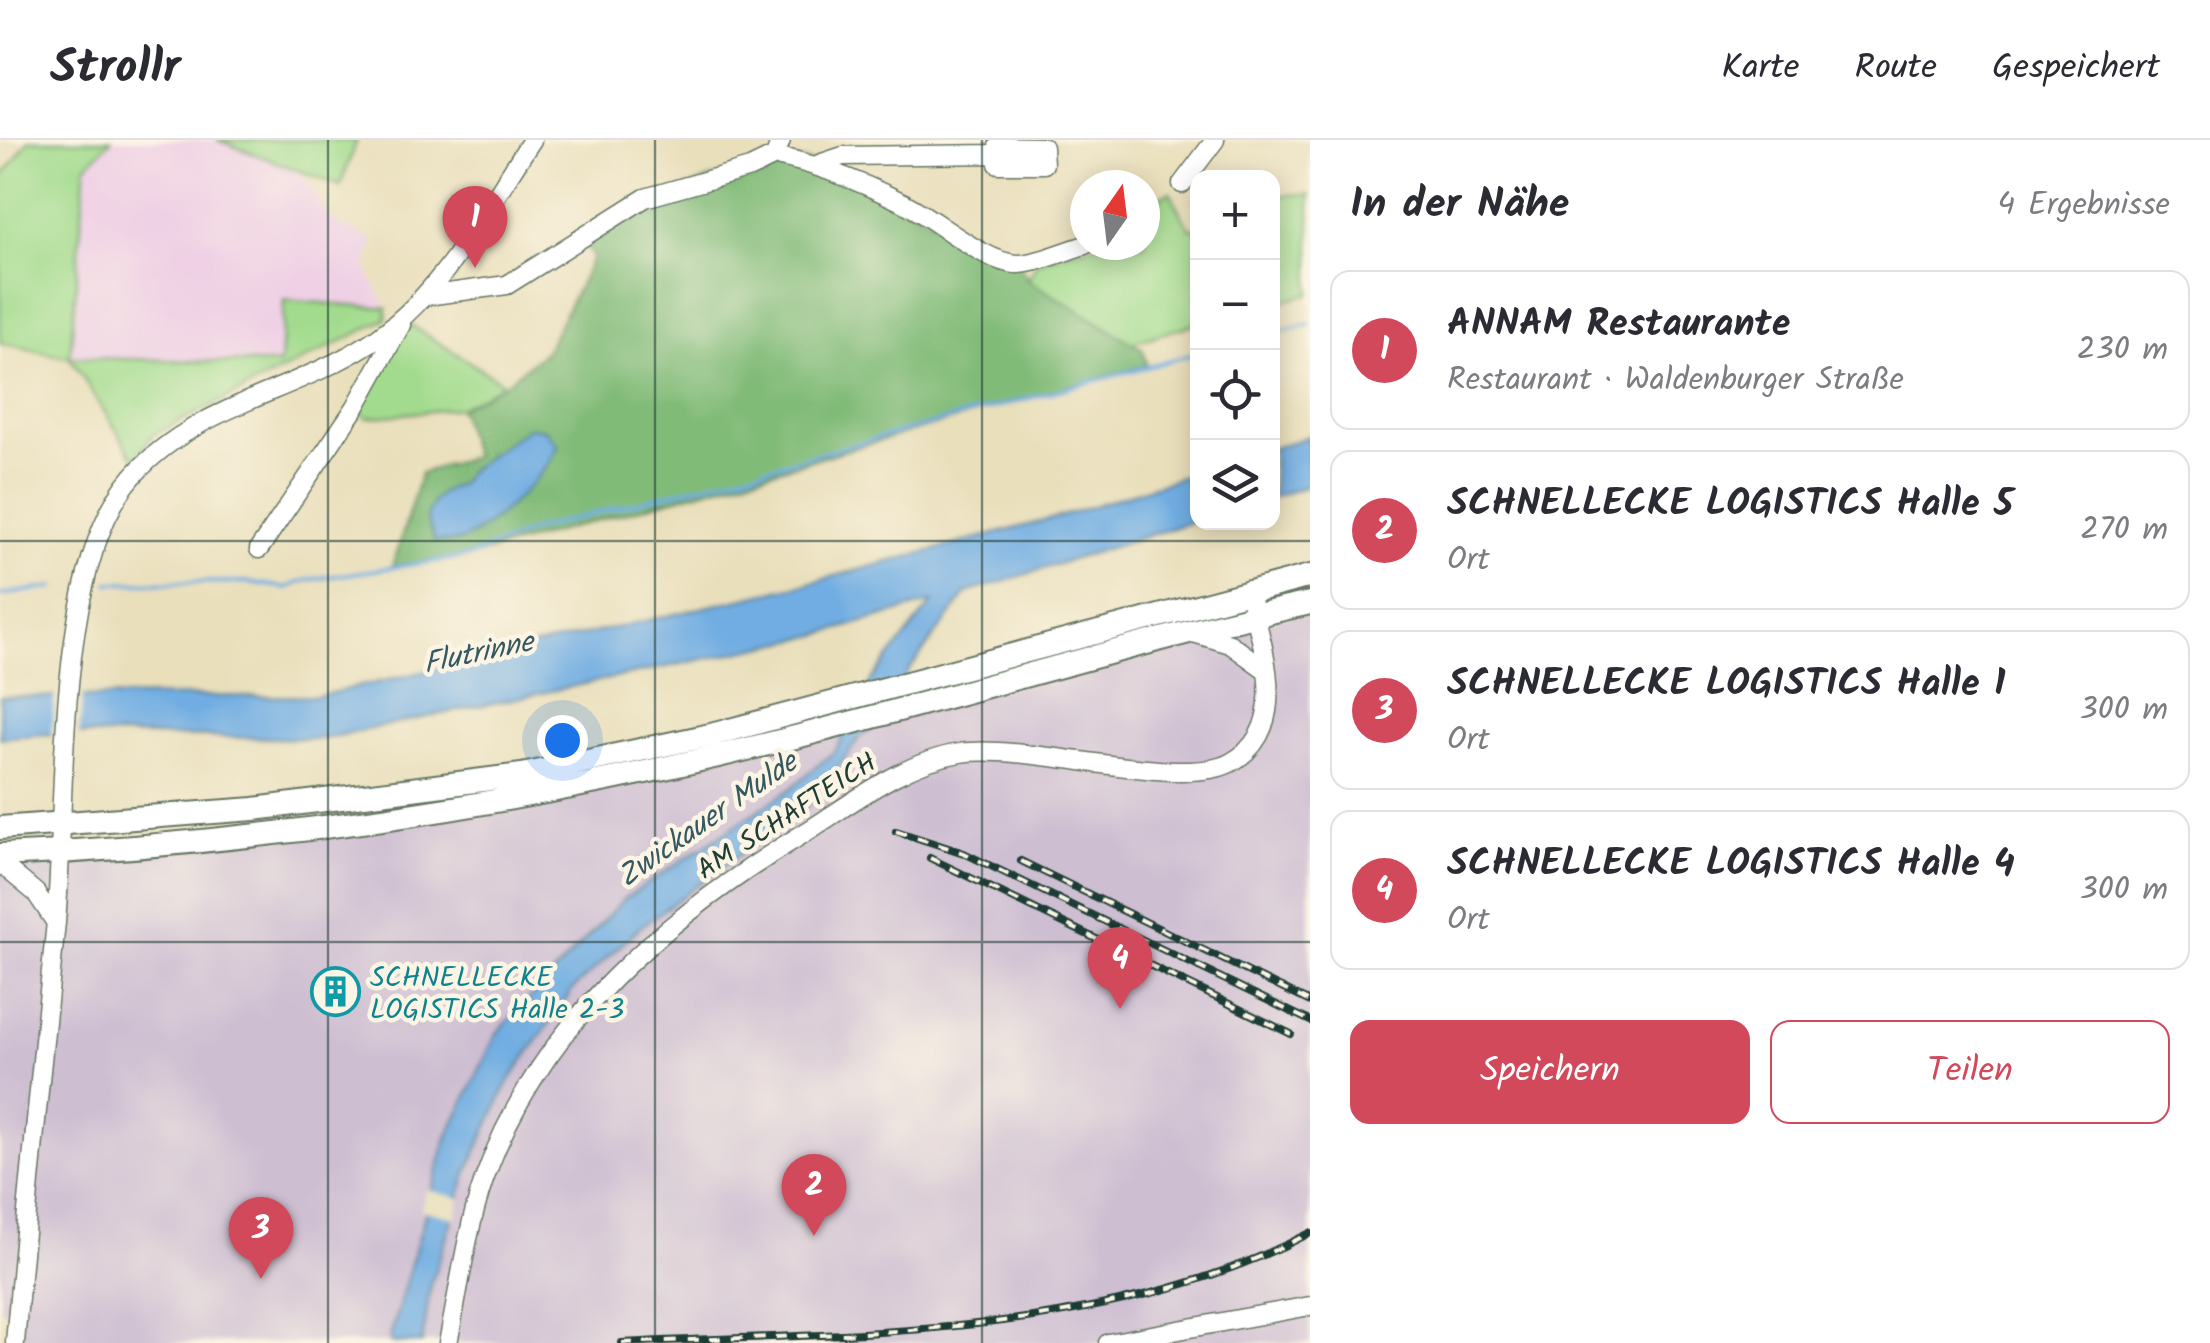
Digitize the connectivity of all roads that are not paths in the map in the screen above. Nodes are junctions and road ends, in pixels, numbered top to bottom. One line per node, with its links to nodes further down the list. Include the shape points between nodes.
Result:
1 (532, 140): 8 (street)
2 (1215, 140): 6 (street)
3 (778, 148): 5 (street); 8 (street, via 750,168 644,198 507,286)
4 (998, 154): 5 (street, via 843,156)
5 (819, 164): 7 (street, via 907,204 999,260 1019,264)
6 (1182, 184)
7 (1070, 249)
8 (426, 296): 9 (street)
9 (403, 320): 10 (street, via 354,408); 18 (street, via 365,347 208,418 132,476 89,556 76,617)
10 (259, 549)
11 (1310, 576): 12 (main road)
12 (1248, 590): 14 (street, AM SCHAFTEICH); 17 (main road)
13 (1310, 603): 14 (main road)
14 (1254, 615): 15 (main road); 16 (street, AM SCHAFTEICH)
15 (1190, 632): 16 (street, via 1230,644); 17 (main road)
16 (1266, 670): 26 (street, AM SCHAFTEICH, via 1269,707 1262,732 1229,763 1180,771 1000,750 930,762 773,852 657,934 582,1011 510,1118 484,1181)
17 (902, 697): 18 (main road, via 844,702 472,783); 20 (main road, via 832,725 718,756 358,822)
18 (63, 824): 19 (main road); 20 (street)
19 (0, 828)
20 (62, 852): 21 (main road); 22 (street)
21 (0, 859): 22 (street)
22 (56, 923): 24 (street)
23 (1310, 1306): 27 (street)
24 (9, 1312): 25 (street)
25 (15, 1343)
26 (448, 1343)
27 (1108, 1343)

